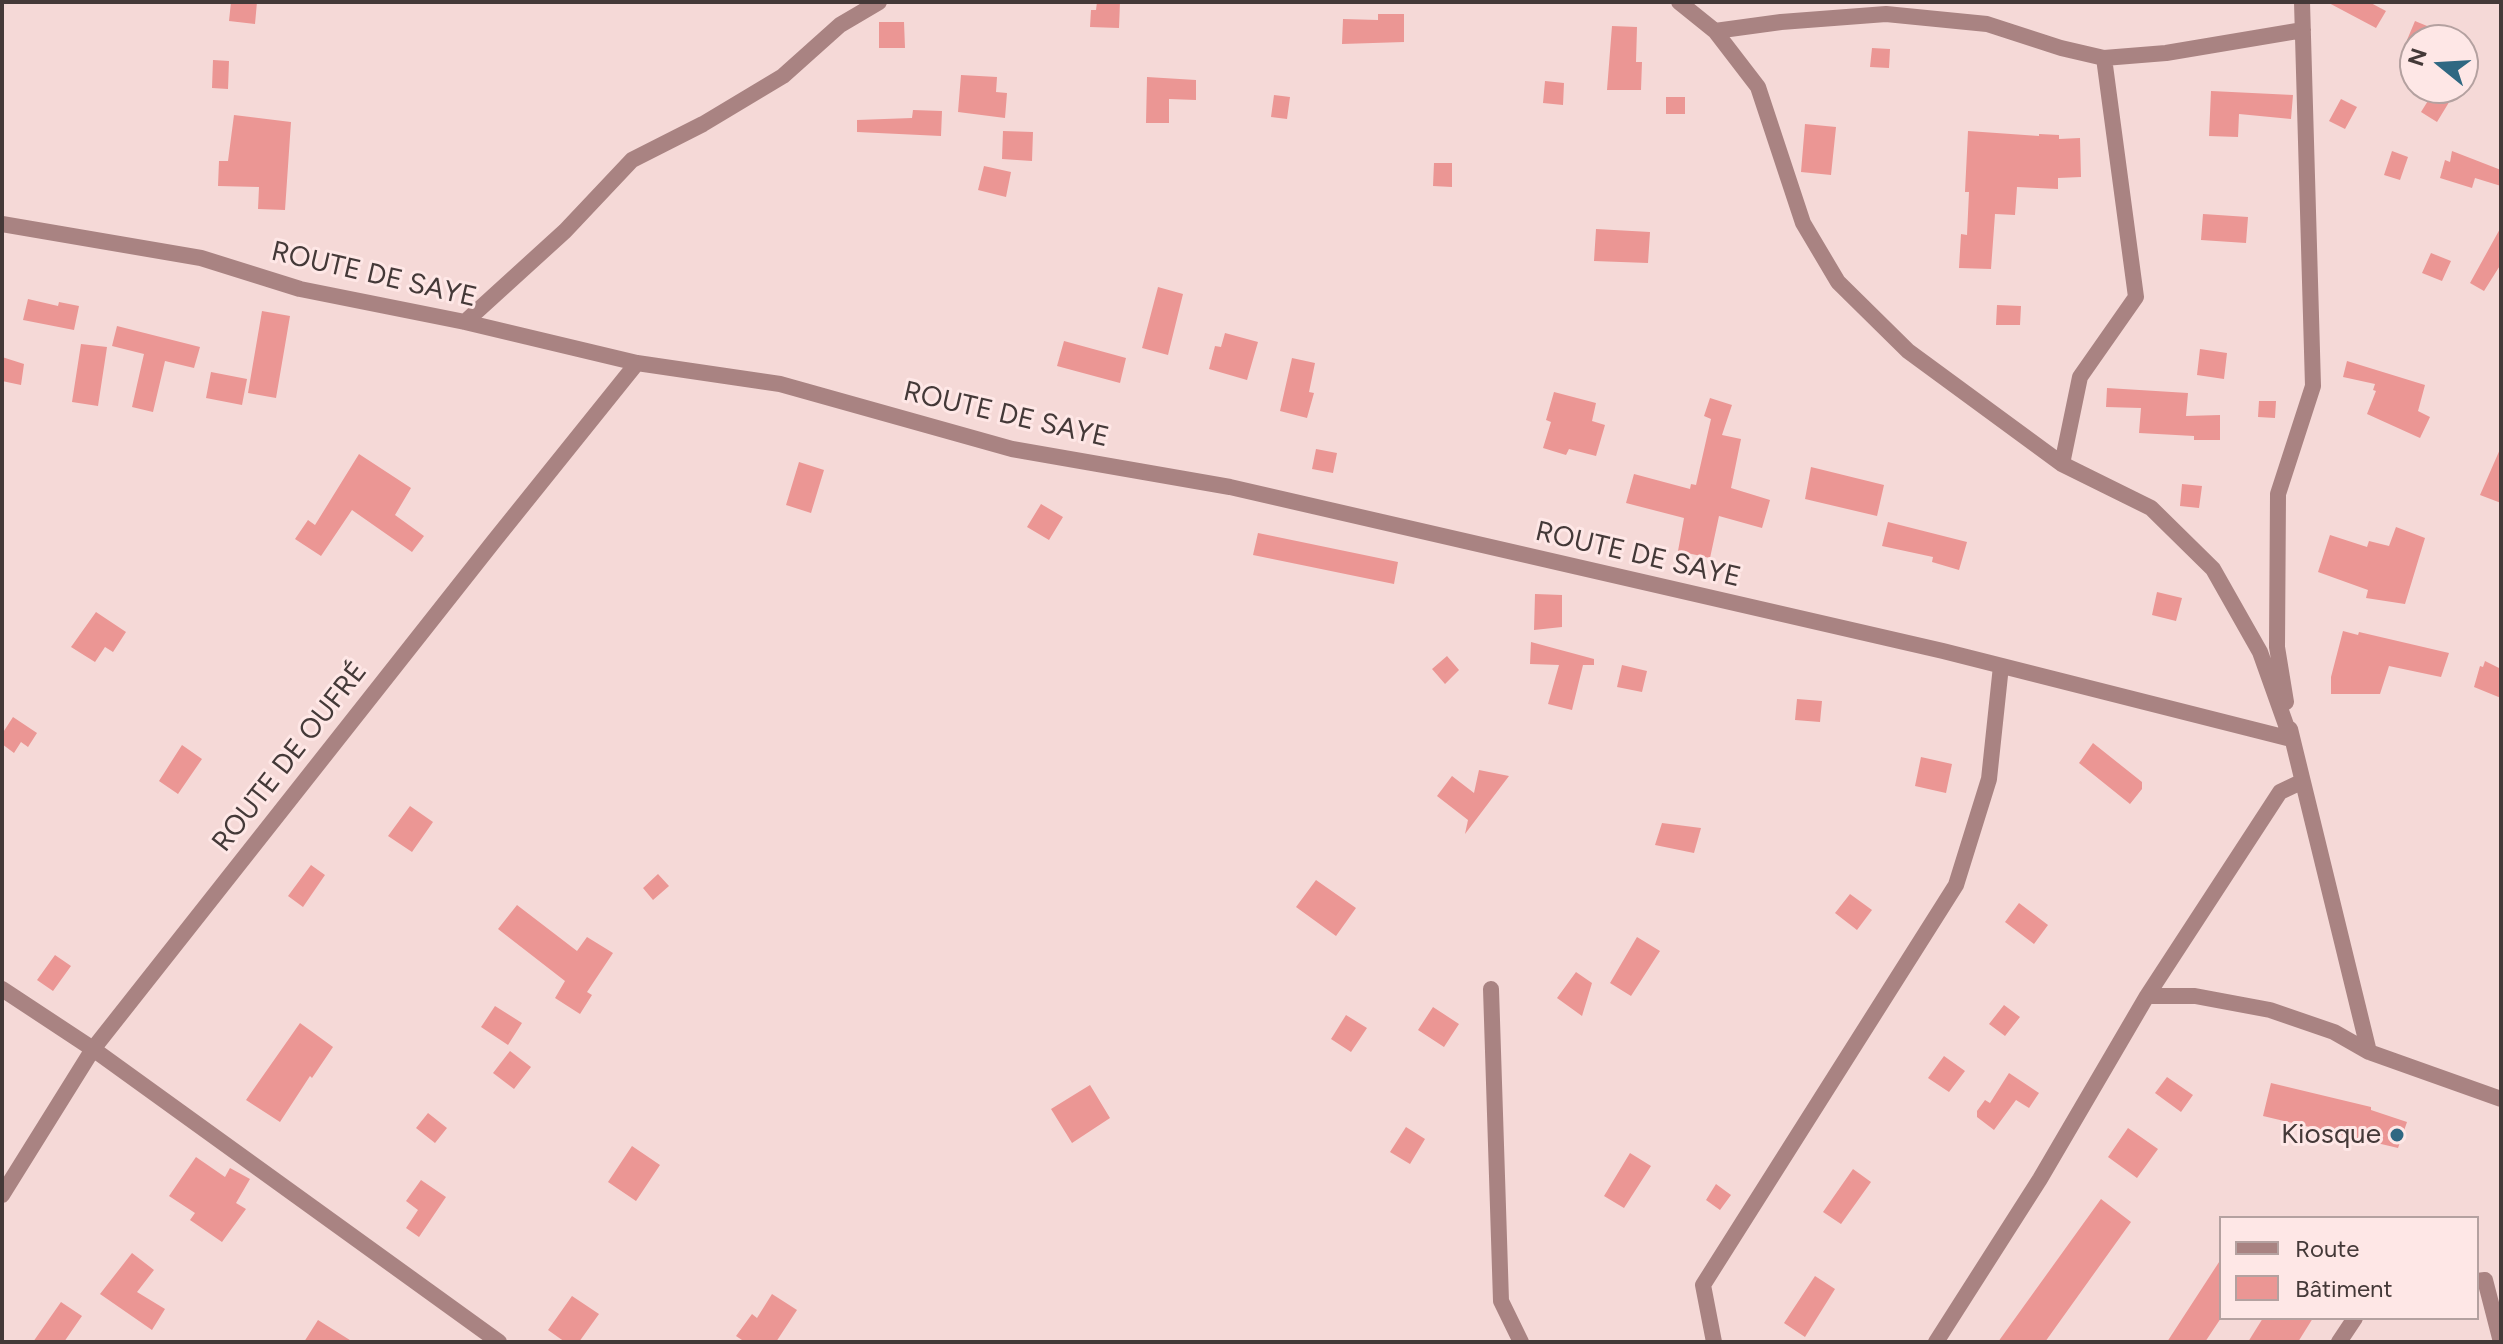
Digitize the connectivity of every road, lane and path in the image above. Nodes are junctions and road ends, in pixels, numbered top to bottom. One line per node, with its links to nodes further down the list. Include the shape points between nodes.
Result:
1 (879, 2): 8 (street, via 840,25 783,76 632,160 565,231)
2 (1679, 2): 5 (street)
3 (2302, 2): 4 (street)
4 (2303, 30): 6 (street); 12 (street, via 2313,386 2278,494 2277,647)
5 (1715, 31): 6 (street, via 1886,14 1987,24); 10 (street, via 1758,87 1803,223 1838,282 1908,351)
6 (2104, 58): 10 (street, via 2136,297 2080,377)
7 (2, 224): 8 (street, ROUTE DE SAYE, via 201,258 300,289)
8 (465, 322): 9 (street, ROUTE DE SAYE)
9 (637, 363): 11 (street, ROUTE DE SAYE, via 780,384 1012,449 1230,487); 17 (street, ROUTE DE OUFRÉ)
10 (2062, 464): 12 (street, via 2151,508 2213,569 2260,652)
11 (2001, 666): 12 (street, ROUTE DE SAYE); 25 (street, via 1989,779 1956,885 1703,1285)
12 (2291, 739): 13 (street)
13 (2301, 782): 16 (street, via 2280,792); 18 (street)
14 (2, 989): 17 (street)
15 (1491, 989): 24 (street, via 1501,1301)
16 (2147, 996): 18 (street, via 2195,996 2270,1010 2334,1032); 26 (street)
17 (93, 1049): 20 (street, ROUTE DE OUFRÉ); 23 (street)
18 (2369, 1052): 19 (street)
19 (2501, 1099)
20 (2, 1195)
21 (2479, 1281): 28 (street, via 2485,1280)
22 (2354, 1320): 27 (street)
23 (499, 1342)
24 (1521, 1342)
25 (1714, 1342)
26 (1936, 1342)
27 (2339, 1342)
28 (2501, 1342)

